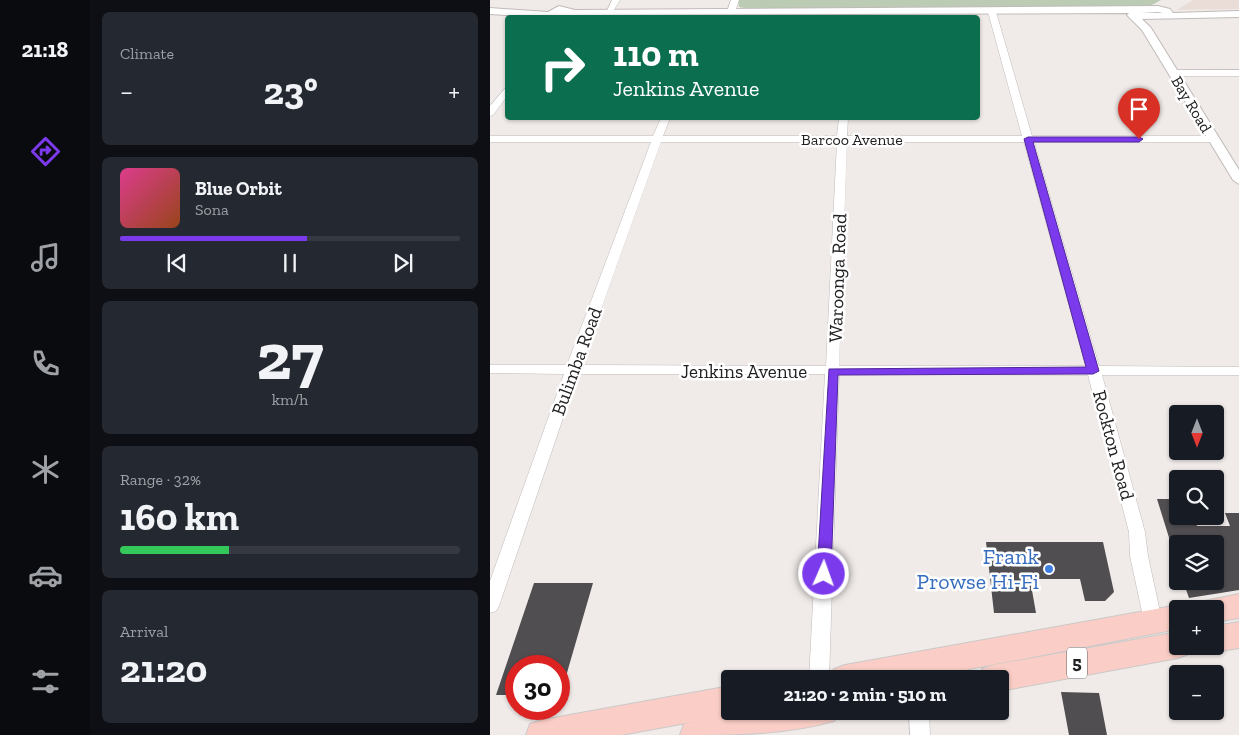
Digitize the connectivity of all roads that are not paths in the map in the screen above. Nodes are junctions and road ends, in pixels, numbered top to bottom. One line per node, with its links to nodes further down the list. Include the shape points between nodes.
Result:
1 (616, 0): 5 (street)
2 (735, 0): 6 (street)
3 (1166, 8): 12 (street, via 1200,15); 13 (street)
4 (490, 11): 9 (street)
5 (609, 11): 9 (street); 10 (street)
6 (731, 12): 10 (street); 11 (street)
7 (992, 12): 8 (street); 11 (street); 22 (street, Rockton Road)
8 (1134, 13): 13 (street, Bay Road); 13 (street)
9 (559, 14)
10 (703, 14)
11 (848, 14)
12 (1239, 14)
13 (1148, 18): 14 (street, Bay Road)
14 (1174, 73): 15 (street); 23 (street, Bay Road)
15 (1239, 73)
16 (505, 92): 17 (street)
17 (490, 114)
18 (663, 120): 24 (street, Bulimba Road)
19 (843, 120): 21 (street, Waroonga Road)
20 (490, 139): 24 (street, Barcoo Avenue)
21 (842, 139): 22 (street, Barcoo Avenue); 24 (street, Barcoo Avenue); 28 (street, Waroonga Road)
22 (1028, 139): 23 (street, Barcoo Avenue); 29 (street, Rockton Road)
23 (1214, 139): 25 (street, Bay Road)
24 (656, 140): 27 (street, Bulimba Road)
25 (1239, 180)
26 (490, 369): 27 (street, Jenkins Avenue)
27 (572, 370): 28 (street, Jenkins Avenue); 31 (street, Bulimba Road)
28 (833, 371): 29 (street, Jenkins Avenue); 38 (street, Waroonga Road)
29 (1093, 371): 30 (street, Jenkins Avenue); 34 (street, Rockton Road, via 1137,532 1139,556)
30 (1239, 371)
31 (490, 606)
32 (1239, 606): 33 (highway)
33 (1224, 608)
34 (1165, 619): 39 (highway, 5)
35 (1239, 635): 36 (highway)
36 (1224, 638)
37 (1169, 647): 40 (highway, 5)
38 (819, 670)
39 (926, 670)
40 (1009, 676)
41 (721, 702): 44 (highway)
42 (777, 720): 45 (highway)
43 (919, 720): 46 (street)
44 (542, 735)
45 (696, 735)
46 (920, 735)

